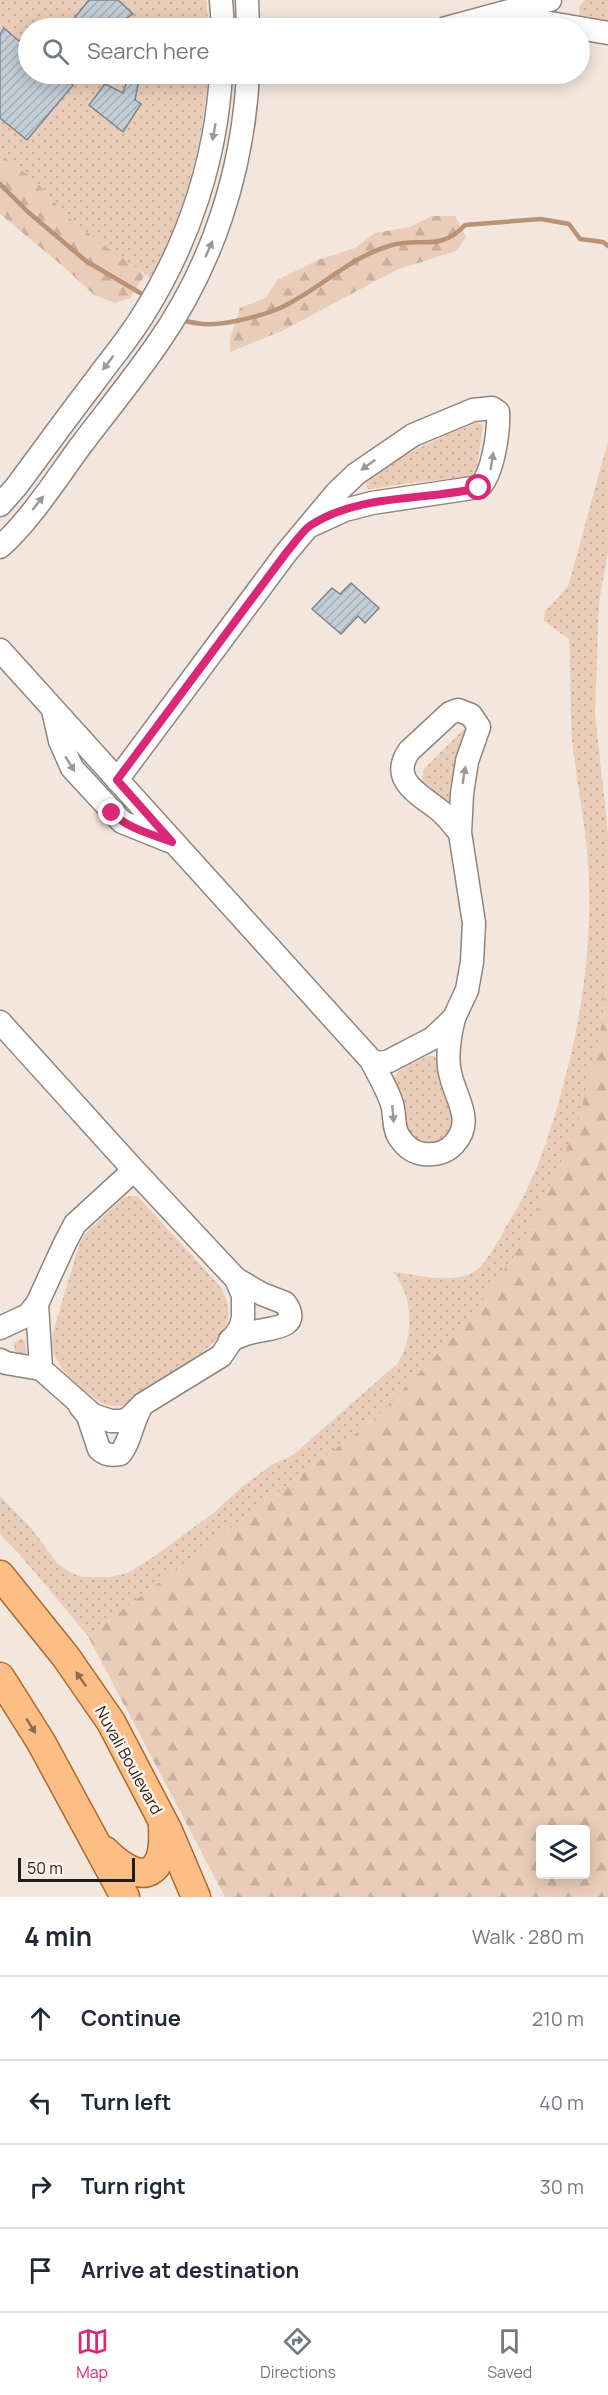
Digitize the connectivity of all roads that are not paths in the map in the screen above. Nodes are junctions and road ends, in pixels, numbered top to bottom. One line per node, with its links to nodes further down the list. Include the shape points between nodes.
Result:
1 (221, 0): 4 (street)
2 (247, 0): 5 (street)
3 (550, 0): 6 (street)
4 (222, 18)
5 (248, 18)
6 (487, 18)
7 (590, 30): 8 (street)
8 (608, 33)
9 (220, 84): 11 (street, one-way to 11, via 208,163 186,231 159,288 143,316)
10 (247, 84): 13 (street, one-way to 10, via 38,503 183,302 229,196 243,134)
11 (0, 505)
12 (310, 526): 12 (street, one-way to 12, via 372,503 479,488 490,472 498,412 492,408 473,410 413,435 356,474); 16 (street)
13 (0, 547)
14 (0, 650): 15 (street)
15 (52, 708): 16 (street); 18 (street, one-way to 18, via 65,756 96,795 122,822)
16 (117, 780): 18 (street)
17 (460, 833): 17 (street, one-way to 17, via 465,770 479,727 471,715 458,710 409,751 403,772 414,792 446,816); 19 (street, via 474,923 470,978)
18 (172, 842): 21 (street)
19 (454, 1018): 21 (street, via 433,1038 389,1062); 21 (street, one-way to 19, via 392,1103 395,1130 406,1145 422,1154 442,1152 457,1141 464,1123 449,1065)
20 (0, 1022): 22 (street)
21 (371, 1060)
22 (134, 1170): 23 (street); 24 (street, via 75,1224)
23 (236, 1279): 26 (street, via 243,1295 243,1318); 26 (street, via 285,1303 289,1318 281,1327)
24 (37, 1304): 25 (street, via 28,1315); 28 (street)
25 (0, 1328)
26 (230, 1340): 30 (street, via 221,1356)
27 (0, 1360): 28 (street)
28 (41, 1369): 29 (street)
29 (78, 1403): 30 (street, via 93,1415 111,1421 129,1418); 30 (street, via 88,1416 99,1449 113,1456 127,1445)
30 (143, 1404)
31 (0, 1575): 33 (main road, Nuvali Boulevard, one-way to 31, via 111,1722 66,1657)
32 (0, 1677): 34 (main road, one-way to 34)
33 (163, 1822): 34 (main road, via 159,1863 150,1871 134,1872 118,1864); 36 (main road, Nuvali Boulevard)
34 (96, 1841): 35 (main road)
35 (125, 1897)
36 (196, 1897)

